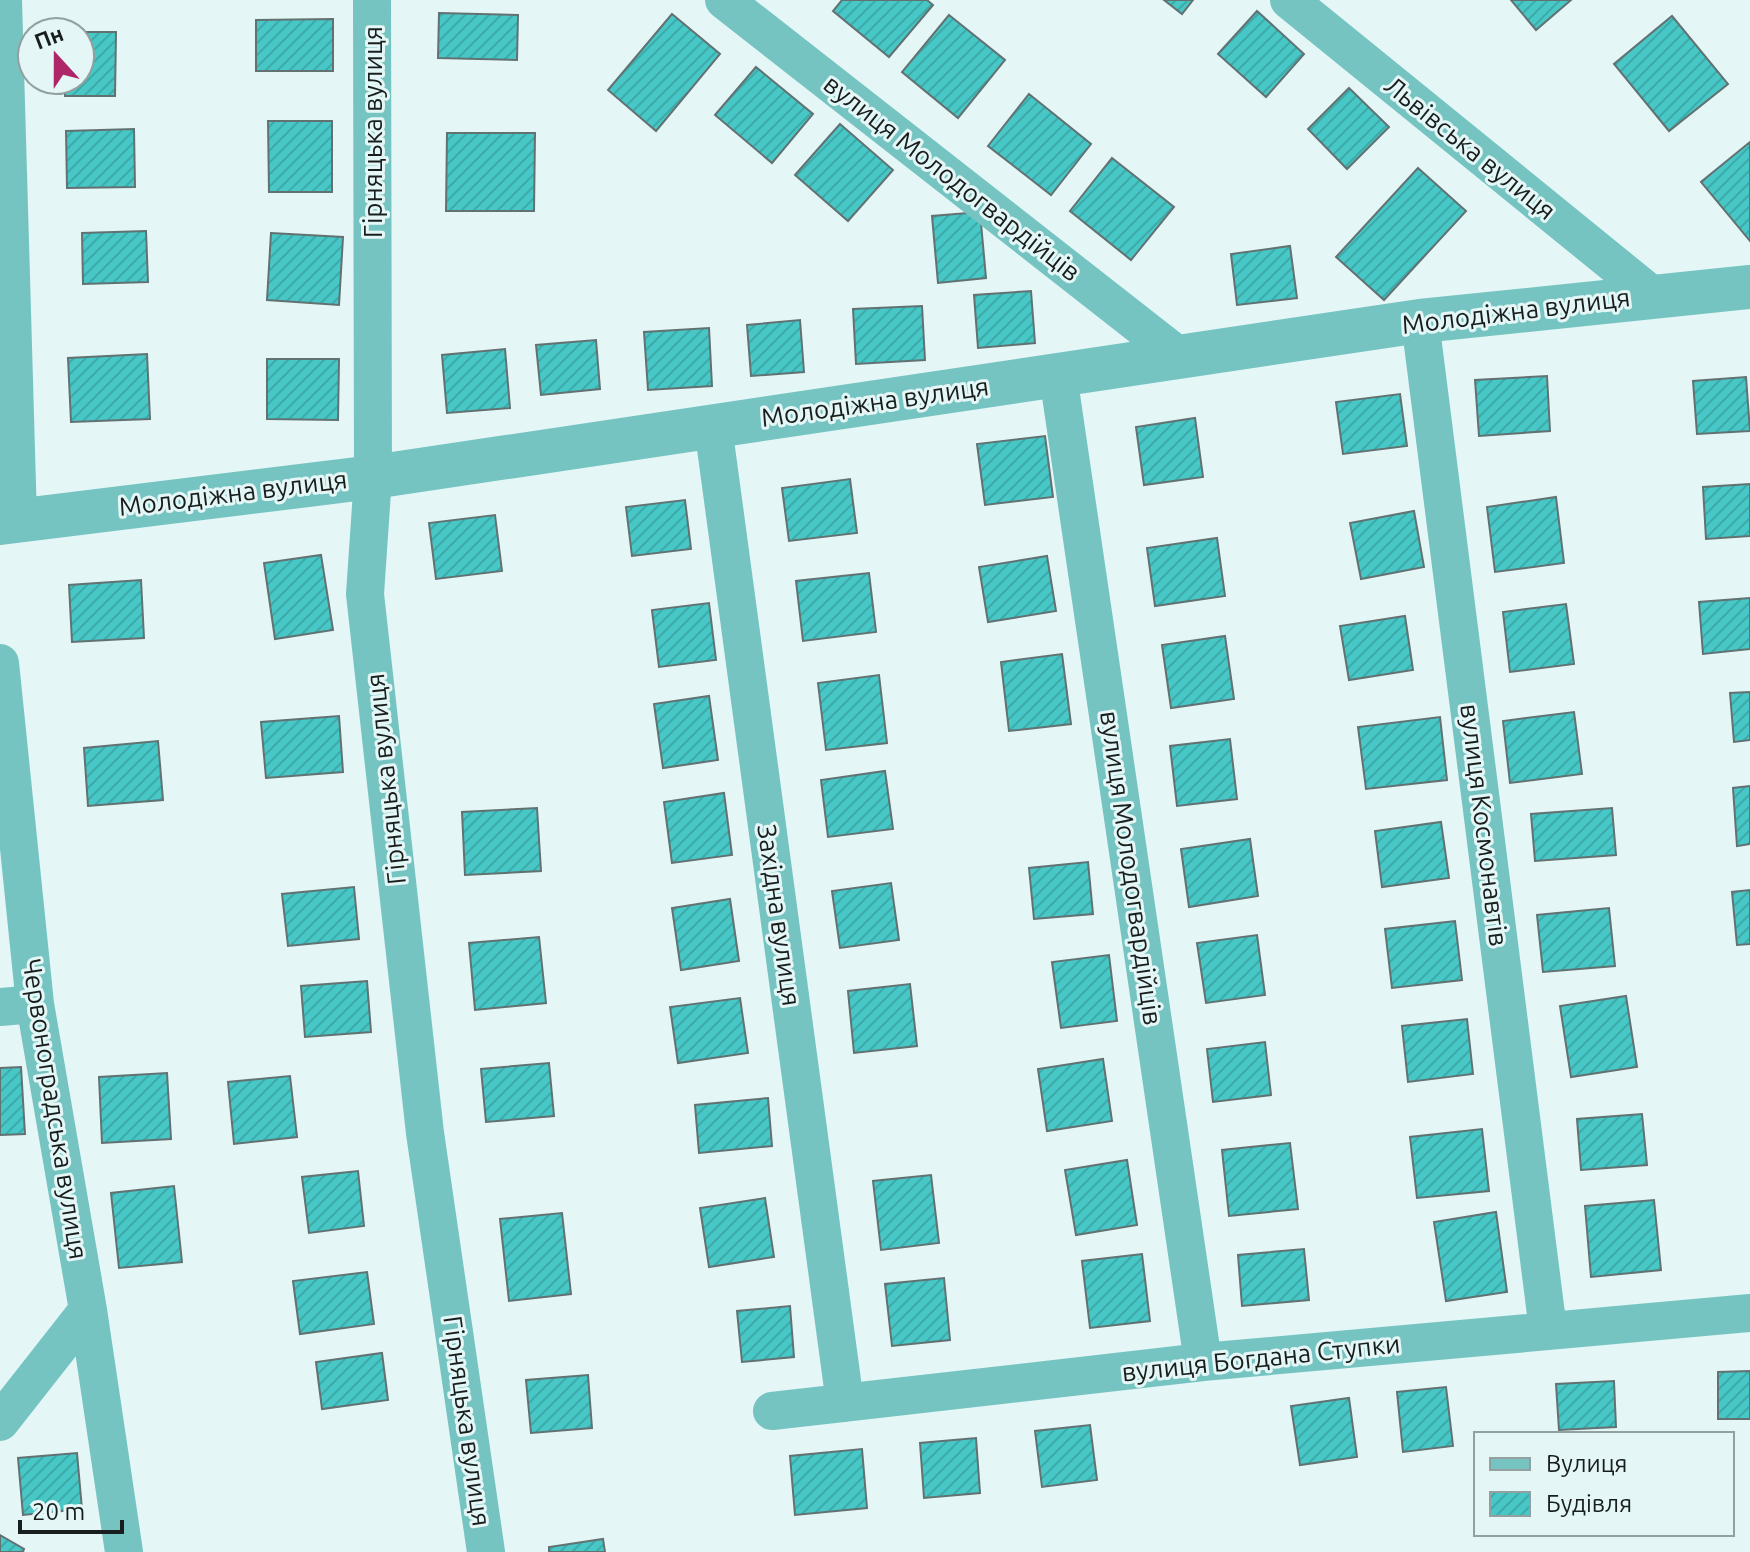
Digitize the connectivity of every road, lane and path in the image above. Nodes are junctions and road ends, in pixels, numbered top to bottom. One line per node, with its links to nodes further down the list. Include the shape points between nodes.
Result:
1 (3, 0): 5 (street)
2 (372, 0): 12 (street, Гірняцька вулиця)
3 (724, 0): 9 (street, вулиця Молодогвардійців)
4 (1289, 0): 7 (street, Львівська вулиця)
5 (2, 87): 13 (street)
6 (1750, 287): 7 (street, Молодіжна вулиця)
7 (1652, 295): 8 (street, Молодіжна вулиця)
8 (1420, 321): 9 (street, Молодіжна вулиця); 18 (street, вулиця Космонавтів)
9 (1180, 357): 10 (street, Молодіжна вулиця)
10 (1058, 375): 11 (street, Молодіжна вулиця); 19 (street, вулиця Молодогвардійців)
11 (713, 426): 12 (street, Молодіжна вулиця); 20 (street, Західна вулиця)
12 (373, 477): 13 (street, Молодіжна вулиця); 24 (street, Гірняцька вулиця, via 367,610 425,1133)
13 (9, 521)
14 (0, 663): 15 (street, Червоноградська вулиця)
15 (17, 1006): 16 (street, Червоноградська вулиця)
16 (88, 1310): 22 (street); 23 (street, Червоноградська вулиця)
17 (1750, 1313): 18 (street, вулиця Богдана Ступки)
18 (1548, 1330): 19 (street, вулиця Богдана Ступки)
19 (1203, 1362): 20 (street, вулиця Богдана Ступки)
20 (845, 1403): 21 (street, вулиця Богдана Ступки)
21 (772, 1411)
22 (0, 1422)
23 (124, 1552)
24 (486, 1552)

